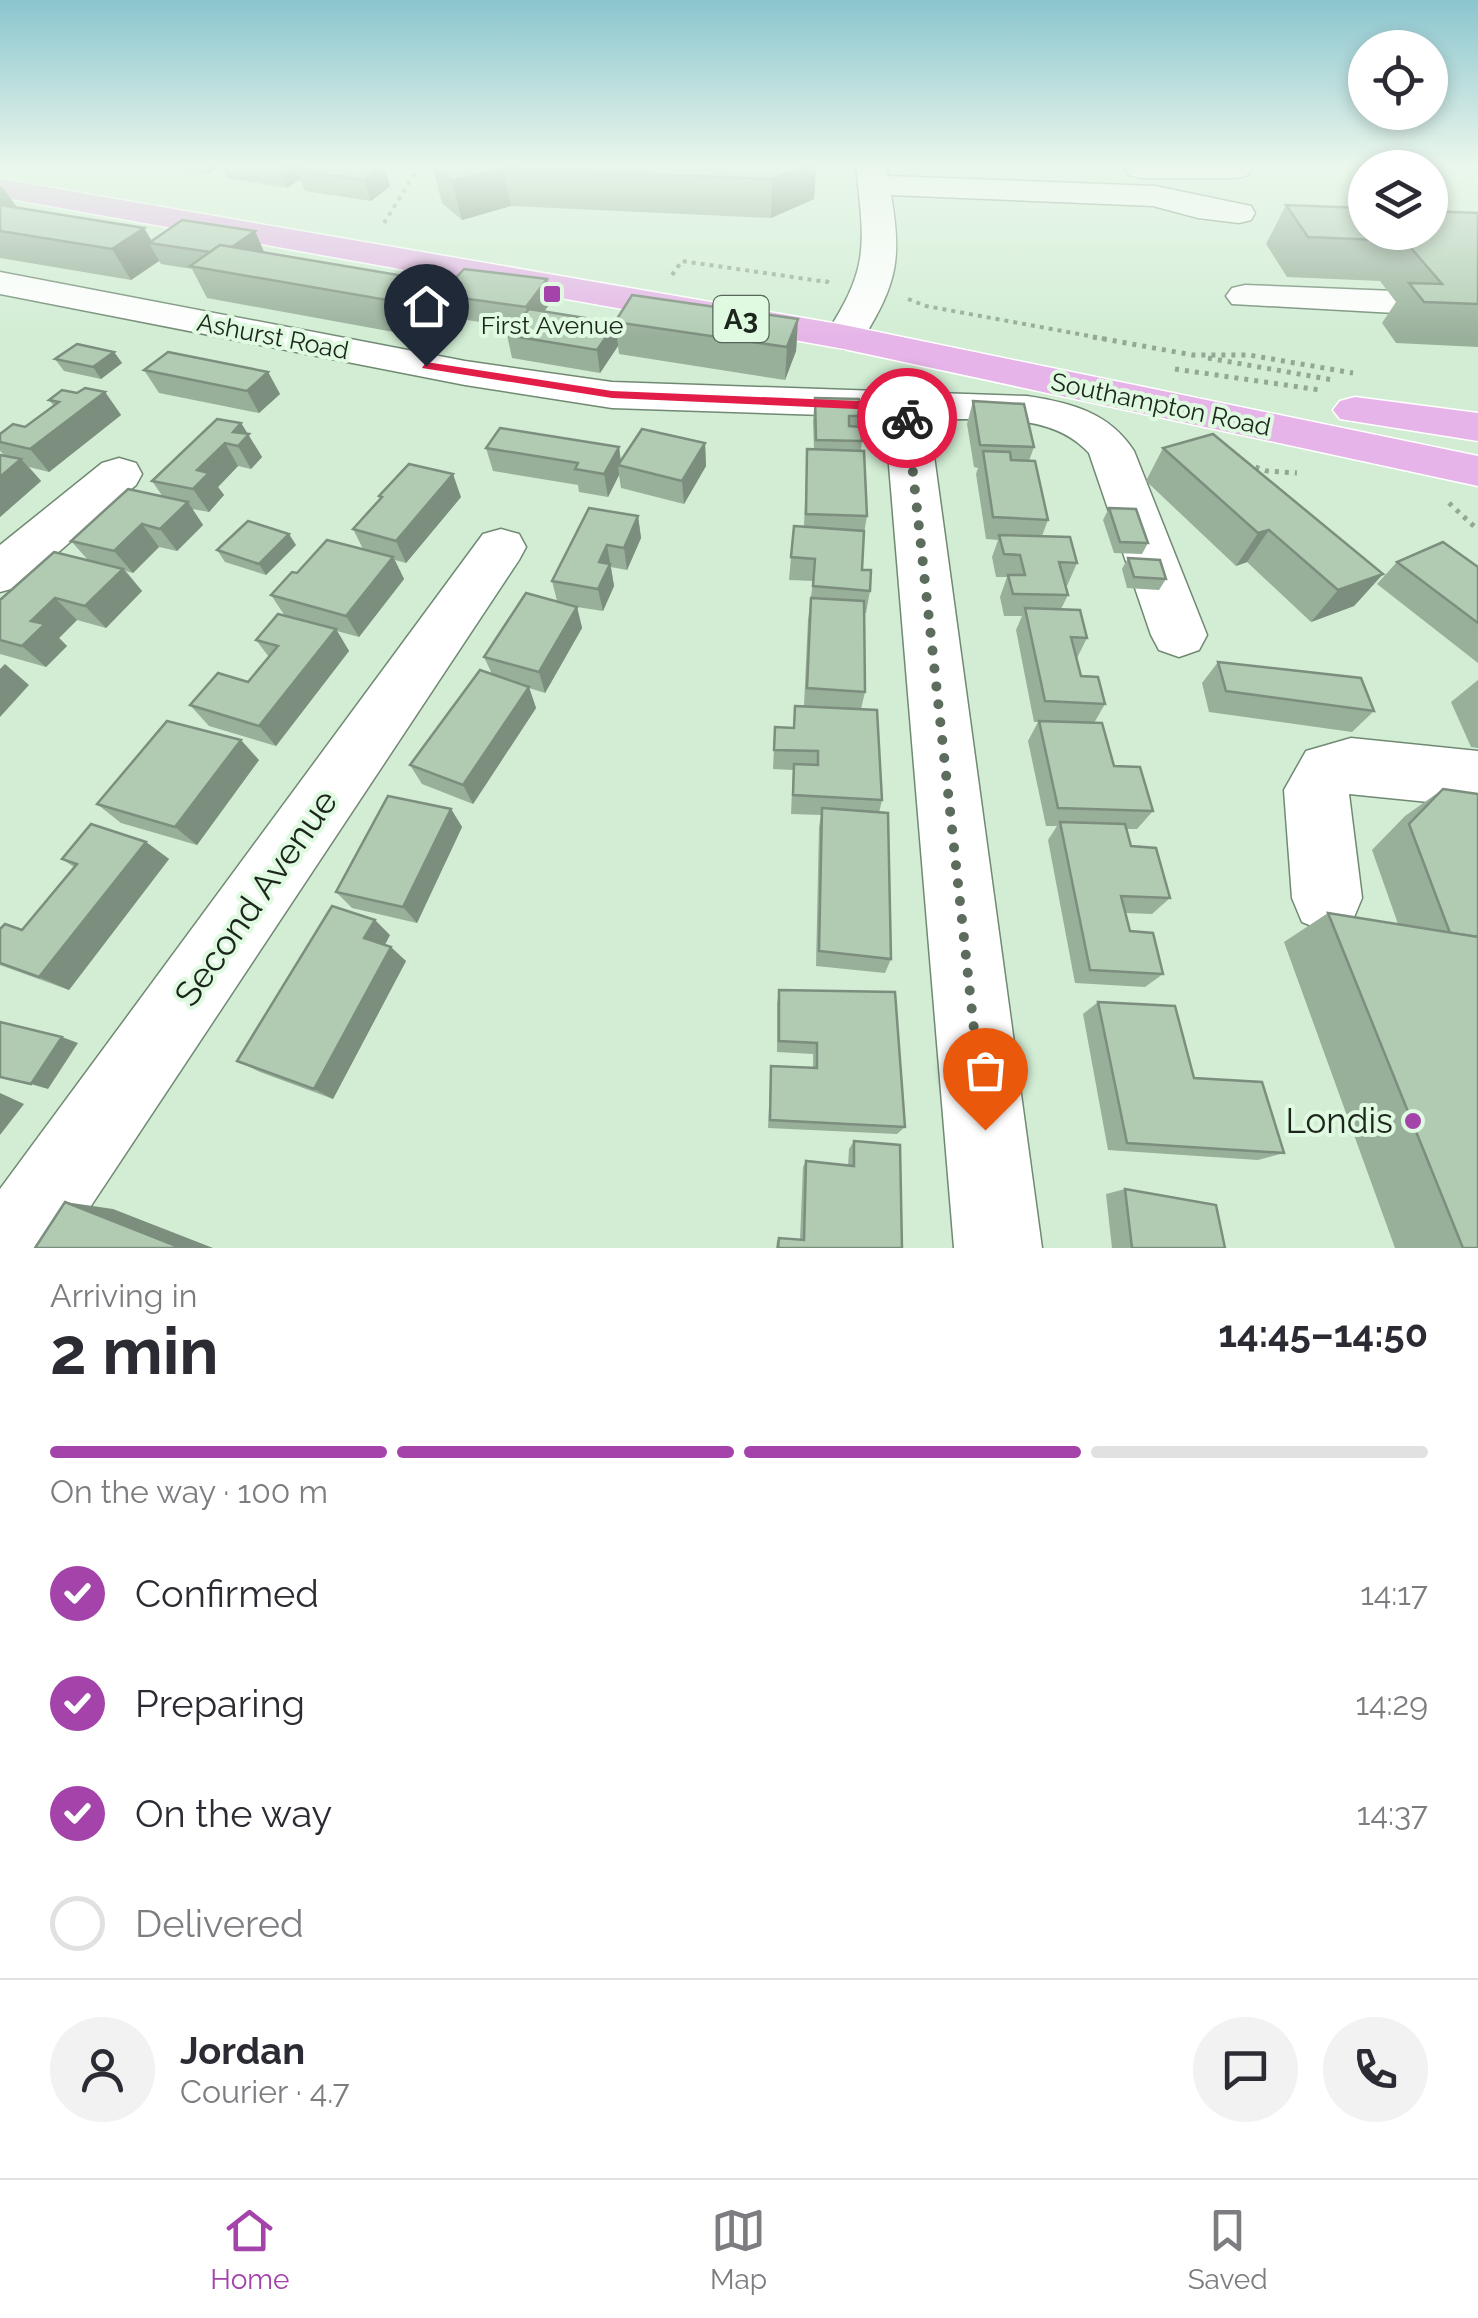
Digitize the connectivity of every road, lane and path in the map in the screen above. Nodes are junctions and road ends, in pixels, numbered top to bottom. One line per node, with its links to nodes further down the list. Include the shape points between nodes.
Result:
1 (214, 223): 12 (main road, Southampton Road / A3)
2 (336, 223): 5 (main road, Southampton Road / A3)
3 (385, 223): 5 (path)
4 (880, 223): 9 (street)
5 (380, 231): 8 (main road, Southampton Road / A3)
6 (835, 268): 8 (path, via 827,282 682,260)
7 (0, 282): 16 (street, Ashurst Road, via 593,392)
8 (667, 282): 12 (main road, Southampton Road / A3)
9 (878, 282): 12 (street); 13 (path, via 896,285 926,306)
10 (1245, 296): 11 (street)
11 (1396, 302)
12 (850, 328): 17 (main road, Southampton Road / A3); 18 (main road, Southampton Road / A3)
13 (1193, 355): 14 (path, via 1249,355); 15 (path)
14 (1359, 374)
15 (1348, 382)
16 (906, 407): 22 (street, Ashurst Road, via 1028,409 1066,416 1100,433); 26 (street)
17 (1478, 427)
18 (1478, 472)
19 (120, 474): 21 (street)
20 (501, 548): 25 (street, Second Avenue)
21 (0, 573)
22 (1179, 635)
23 (1478, 780): 24 (street, via 1351,766 1328,771 1316,790)
24 (1327, 898)
25 (11, 1248)
26 (998, 1248)

